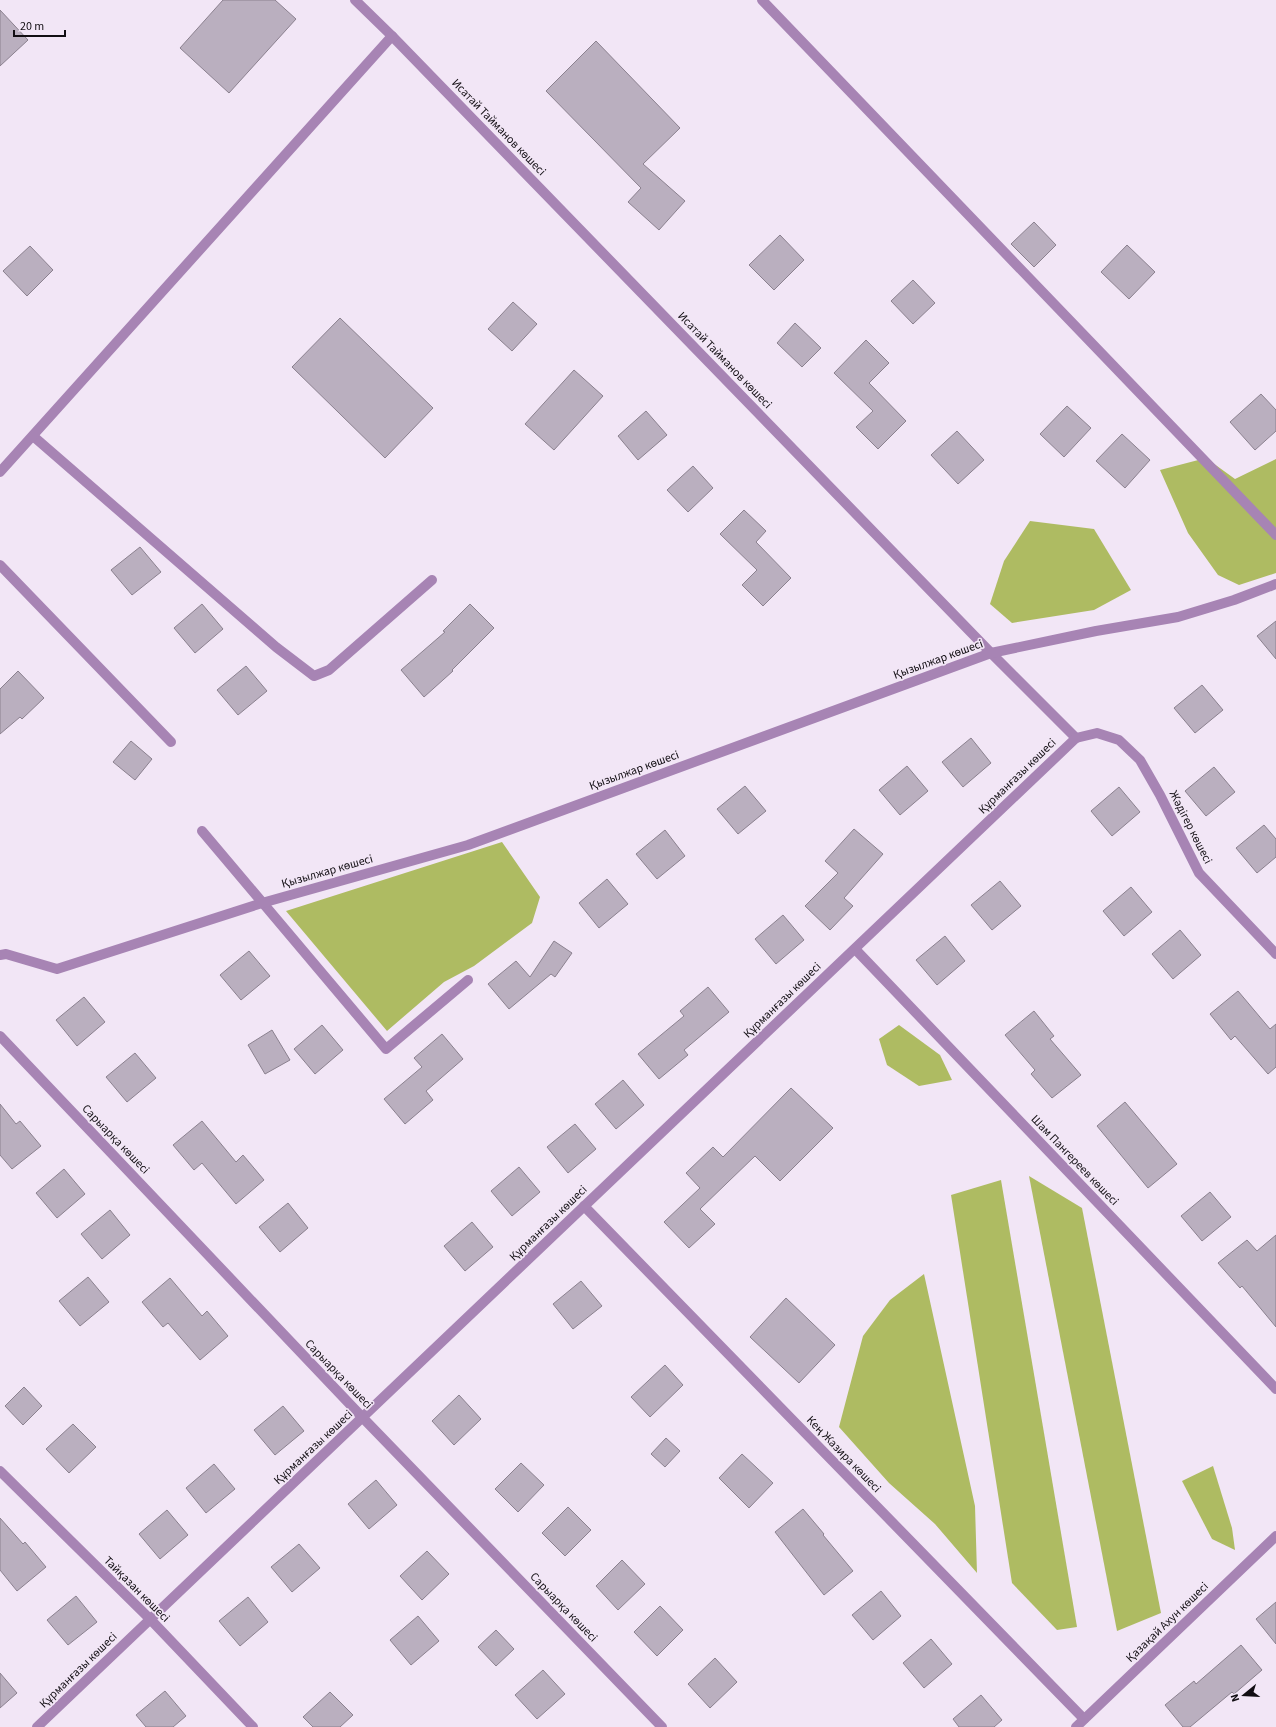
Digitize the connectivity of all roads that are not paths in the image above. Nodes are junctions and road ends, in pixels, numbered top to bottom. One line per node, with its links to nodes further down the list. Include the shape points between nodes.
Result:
1 (355, 0): 3 (street, Исатай Тайманов көшесі)
2 (762, 0): 6 (street)
3 (392, 36): 4 (street); 10 (street, Исатай Тайманов көшесі)
4 (32, 436): 5 (street); 8 (street, via 276,647 314,676 329,670)
5 (0, 472)
6 (1276, 535)
7 (0, 566): 12 (street)
8 (432, 580)
9 (1276, 584): 10 (street, Қызылжар көшесі, via 1178,617 1096,631)
10 (991, 654): 11 (street, Исатай Тайманов көшесі); 14 (street, Қызылжар көшесі, via 468,845)
11 (1076, 738): 15 (street, Құрманғазы көшесі); 16 (street, Жәдігер көшесі, via 1097,733 1120,740 1140,760 1199,873)
12 (171, 742)
13 (202, 831): 14 (street)
14 (262, 903): 17 (street, Қызылжар көшесі, via 57,969 6,954); 18 (street, via 386,1048)
15 (854, 949): 20 (street, Құрманғазы көшесі); 21 (street, Шам Пангереев көшесі)
16 (1276, 954)
17 (0, 955)
18 (468, 980)
19 (0, 1036): 22 (street, Сарыарқа көшесі)
20 (584, 1206): 22 (street, Құрманғазы көшесі); 26 (street, Кең Жазира көшесі)
21 (1276, 1389)
22 (363, 1418): 25 (street, Құрманғазы көшесі); 29 (street, Сарыарқа көшесі)
23 (0, 1471): 25 (street, Тайқазан көшесі)
24 (1276, 1536): 26 (street, Қазақай Ахун көшесі)
25 (150, 1619): 27 (street, Құрманғазы көшесі); 28 (street, Тайқазан көшесі)
26 (1084, 1719): 30 (street, Қазақай Ахун көшесі)
27 (37, 1727)
28 (253, 1727)
29 (662, 1727)
30 (1076, 1727)

